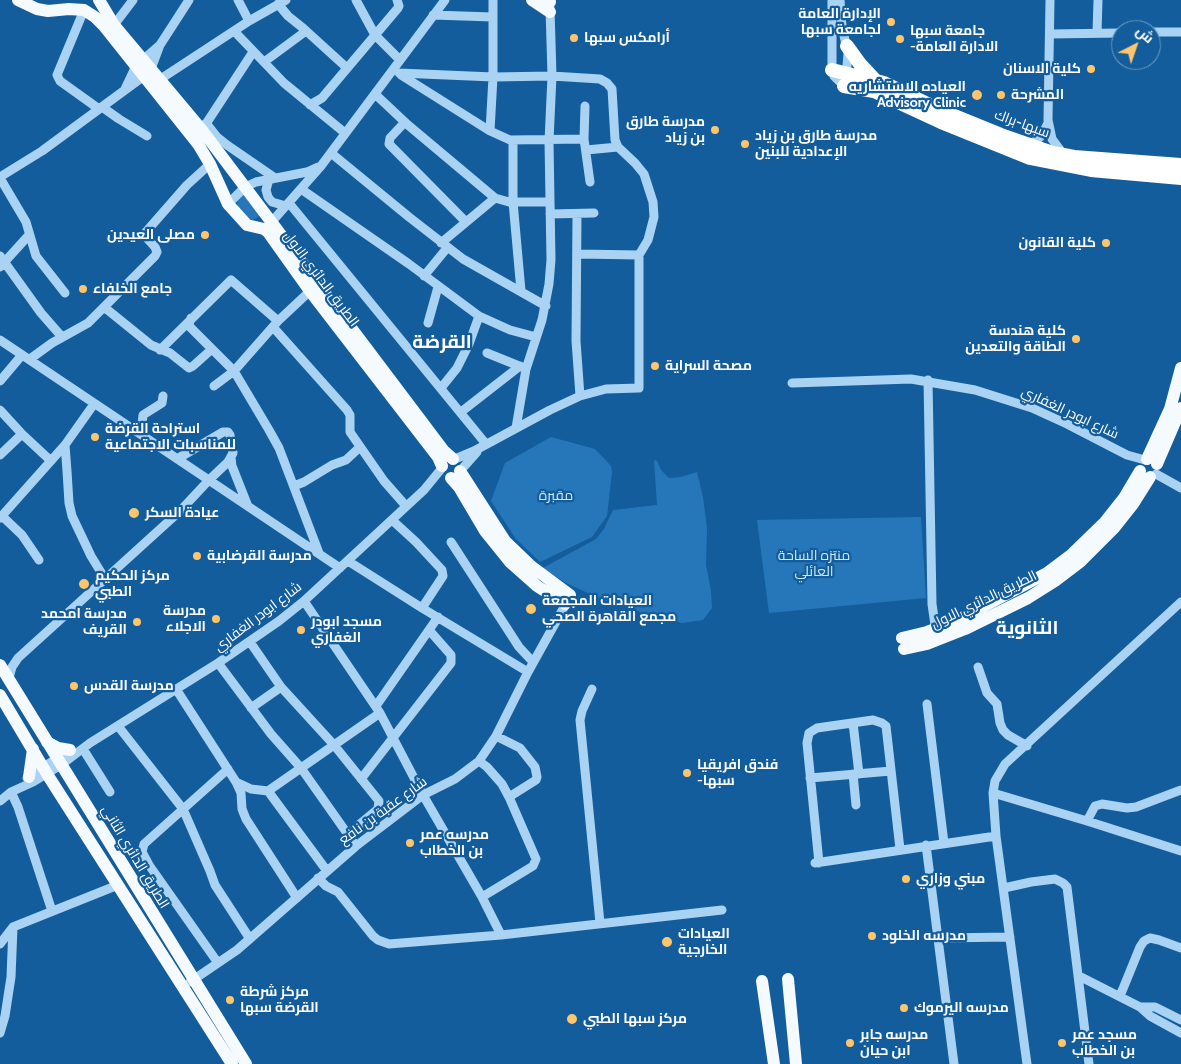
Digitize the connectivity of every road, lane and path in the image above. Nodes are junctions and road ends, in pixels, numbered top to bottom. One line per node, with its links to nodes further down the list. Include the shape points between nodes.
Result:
1 (18, 0): 17 (main road, via 48,11)
2 (98, 0): 21 (main road, الطريق الدائري الاول)
3 (133, 0): 21 (street)
4 (189, 0): 30 (street)
5 (238, 0): 20 (street)
6 (356, 0): 29 (street)
7 (397, 0): 29 (street, via 398,8)
8 (445, 0): 18 (street)
9 (493, 0): 19 (street)
10 (532, 0): 16 (main road)
11 (832, 0): 41 (street)
12 (840, 0): 31 (street)
13 (1050, 0): 28 (street)
14 (1098, 0): 26 (street)
15 (282, 2): 20 (street); 23 (street, via 288,16)
16 (549, 3): 39 (street)
17 (77, 6): 34 (main road, الطريق الدائري الاول, via 95,17); 48 (street, via 57,75 60,81)
18 (433, 15): 19 (street); 33 (street)
19 (492, 17): 40 (street)
20 (250, 20): 22 (street)
21 (114, 25): 34 (main road, الطريق الدائري الاول)
22 (234, 31): 32 (street); 42 (street)
23 (306, 31): 35 (street); 36 (street)
24 (1161, 32): 25 (street)
25 (1181, 32)
26 (1097, 33): 27 (street); 28 (street)
27 (1111, 33)
28 (1050, 34): 49 (street)
29 (376, 35): 33 (street); 36 (street)
30 (160, 45): 34 (street); 38 (street)
31 (847, 46): 41 (street, via 848,60); 43 (highway)
32 (252, 52): 35 (street); 51 (street)
33 (400, 60): 37 (street)
34 (139, 62): 38 (main road, الطريق الدائري الاول); 44 (street)
35 (264, 62): 46 (street)
36 (347, 68): 46 (street, via 322,98)
37 (396, 72): 40 (street); 45 (street); 52 (street)
38 (148, 73): 42 (main road, الطريق الدائري الاول); 44 (street); 63 (main road, الطريق الدائري الاول)
39 (552, 76): 40 (street); 57 (street); 59 (street, via 600,79 607,83 612,89)
40 (493, 77): 52 (street)
41 (840, 78): 43 (highway, سبها-براك); 68 (highway, سبها-براك, via 1030,158 1091,170)
42 (159, 80): 51 (main road, الطريق الدائري الاول)
43 (875, 80): 58 (highway, سبها-براك, via 942,111)
44 (124, 91): 48 (street)
45 (375, 94): 50 (street); 53 (street)
46 (310, 105): 53 (street)
47 (585, 106): 55 (street)
48 (101, 108): 54 (street); 66 (street)
49 (1048, 120): 58 (street, via 1042,135); 62 (street, via 1052,139)
50 (405, 122): 72 (street); 80 (street, via 390,138 389,144)
51 (204, 126): 67 (street); 70 (main road, الطريق الدائري الاول)
52 (490, 131): 56 (street)
53 (345, 133): 61 (street)
54 (147, 136)
55 (584, 139): 57 (street); 60 (street)
56 (513, 141): 57 (street); 73 (street)
57 (549, 141): 74 (street)
58 (1028, 144): 62 (highway, سبها-براك)
59 (618, 148): 60 (street); 85 (street, via 644,174 653,202 651,229)
60 (586, 150): 69 (street)
61 (330, 153): 65 (street); 83 (street)
62 (1063, 154): 64 (highway, سبها-براك)
63 (210, 164): 75 (main road, الطريق الدائري الاول); 93 (street, via 145,233 157,252 155,256)
64 (1181, 165)
65 (320, 166): 67 (street, via 307,172); 71 (street)
66 (0, 178): 82 (street, via 23,217)
67 (272, 178): 70 (street); 76 (street, via 266,190 268,197 272,202)
68 (1181, 178)
69 (590, 182)
70 (245, 187): 75 (street); 81 (main road, الطريق الدائري الاول)
71 (301, 189): 76 (street); 87 (street)
72 (495, 198): 73 (street); 80 (street)
73 (513, 202): 74 (street); 90 (street)
74 (549, 202): 78 (street)
75 (228, 204): 81 (main road, الطريق الدائري الاول, via 247,225)
76 (287, 205): 81 (street); 112 (street)
77 (594, 213): 79 (street)
78 (550, 214): 79 (street); 92 (street)
79 (577, 214): 84 (street)
80 (466, 222): 83 (street)
81 (268, 226): 89 (main road, الطريق الدائري الاول); 130 (main road, الطريق الدائري الاول, via 444,451)
82 (29, 235): 86 (street); 91 (street, via 36,256)
83 (444, 245): 87 (street); 90 (street)
84 (578, 254): 85 (street); 114 (street, via 576,341)
85 (639, 255): 114 (street, شارع ابودر الغفاري, via 638,388 606,389)
86 (1, 262): 99 (street)
87 (424, 276): 88 (street)
88 (438, 287): 94 (street); 96 (street)
89 (310, 291): 97 (street); 130 (main road, الطريق الدائري الاول, via 438,457)
90 (521, 292): 92 (street)
91 (65, 294)
92 (546, 306): 98 (street)
93 (104, 307): 99 (street, via 88,322); 102 (street)
94 (479, 316): 98 (street); 112 (street, via 457,368)
95 (191, 318): 97 (street, via 231,280); 101 (street, via 190,328); 102 (street)
96 (428, 323)
97 (276, 324): 107 (street); 124 (street, via 347,410 350,432)
98 (536, 337): 105 (street)
99 (62, 338): 104 (street)
100 (0, 340): 104 (street)
101 (212, 349): 102 (street, via 189,368 170,353); 107 (street)
102 (160, 350)
103 (487, 353): 105 (street)
104 (26, 357): 109 (street); 115 (street)
105 (523, 367): 118 (street); 119 (street)
106 (1181, 368): 129 (main road, الطريق الدائري الاول)
107 (234, 371): 111 (street); 132 (street, via 279,448)
108 (928, 380): 110 (street, شارع ابودر الغفاري); 129 (street, شارع ابودر الغفاري, via 975,390 1032,408); 150 (street, via 932,604)
109 (0, 381)
110 (792, 383)
111 (214, 386)
112 (441, 388): 118 (street)
113 (164, 396): 120 (street, via 162,402 143,415)
114 (580, 396): 119 (street, شارع ابودر الغفاري)
115 (94, 404): 120 (street); 122 (street)
116 (1181, 408): 129 (main road, الطريق الدائري الاول)
117 (0, 410): 121 (street)
118 (461, 412): 123 (street)
119 (516, 428): 123 (street, شارع ابودر الغفاري)
120 (138, 432): 127 (street)
121 (22, 434): 125 (street); 128 (street)
122 (65, 444): 128 (street); 143 (street, via 72,516)
123 (484, 446): 130 (street, شارع ابودر الغفاري)
124 (360, 447): 132 (street, via 346,460); 135 (street)
125 (0, 455)
126 (232, 457): 127 (street, via 230,435 223,432); 131 (street); 134 (street, via 232,466)
127 (177, 459): 131 (street)
128 (51, 461): 136 (street)
129 (1148, 468): 133 (street, شارع ابودر الغفاري); 150 (main road, الطريق الدائري الاول, via 1095,533 1072,555 1047,573)
130 (452, 469): 135 (street, شارع ابودر الغفاري); 144 (main road, الطريق الدائري الاول, via 505,541)
131 (209, 480): 134 (street); 143 (street)
132 (294, 486): 139 (street)
133 (1181, 488)
134 (247, 505): 139 (street)
135 (406, 506): 137 (street, شارع ابودر الغفاري)
136 (1, 517): 140 (street, via 22,535)
137 (392, 520): 141 (street, شارع ابودر الغفاري); 147 (street, via 442,570 443,576)
138 (451, 542): 154 (street, via 519,647)
139 (319, 553): 142 (street)
140 (39, 560)
141 (348, 561): 142 (street, شارع ابودر الغفاري); 147 (street)
142 (340, 568): 145 (street, شارع ابودر الغفاري)
143 (105, 579): 153 (street)
144 (568, 600): 154 (street, شارع عقبة بن نافع)
145 (304, 601): 151 (street, شارع ابودر الغفاري); 166 (street)
146 (1181, 602): 173 (street)
147 (422, 608): 148 (street)
148 (438, 618): 149 (street); 158 (street)
149 (429, 630): 166 (street); 170 (street, via 451,655 451,662)
150 (937, 634): 152 (main road, الطريق الدائري الاول)
151 (250, 642): 155 (street, شارع ابودر الغفاري); 160 (street)
152 (903, 644)
153 (18, 658): 156 (street); 159 (street)
154 (534, 662): 158 (street, شارع عقبة بن نافع)
155 (218, 663): 161 (street, شارع ابودر الغفاري); 165 (street)
156 (0, 664): 159 (main road, الطريق الدائري الثاني)
157 (978, 667): 173 (street, via 987,693 997,704 1003,730)
158 (528, 672): 169 (street, شارع عقبة بن نافع)
159 (9, 678): 171 (main road, الطريق الدائري الثاني)
160 (281, 687): 165 (street); 172 (street)
161 (176, 689): 168 (street, شارع ابودر الغفاري); 179 (street)
162 (592, 689): 212 (street, via 580,720)
163 (0, 695): 175 (main road, الطريق الدائري الثاني)
164 (928, 704): 199 (street)
165 (251, 708): 178 (street)
166 (378, 710): 170 (street); 172 (street)
167 (853, 723): 181 (street, via 873,720 886,726); 182 (street); 184 (street, via 817,728 809,733)
168 (118, 726): 174 (street, شارع ابودر الغفاري); 195 (street)
169 (496, 736): 176 (street, شارع عقبة بن نافع); 193 (street, via 520,748 535,768 537,777)
170 (393, 738): 185 (street); 192 (street)
171 (47, 742): 174 (main road, via 58,748); 177 (main road, الطريق الدائري الثاني)
172 (334, 745): 178 (street); 185 (street)
173 (1027, 746): 190 (street, via 1001,769)
174 (81, 747): 177 (street, شارع ابودر الغفاري); 189 (street)
175 (33, 750): 180 (main road, الطريق الدائري الثاني); 183 (main road)
176 (478, 761): 192 (street, شارع عقبة بن نافع, via 455,779); 193 (street, via 496,776)
177 (59, 762): 180 (street, شارع ابودر الغفاري); 224 (main road, الطريق الدائري الثاني)
178 (301, 768): 188 (street); 197 (street)
179 (228, 769): 186 (street); 195 (street)
180 (45, 770): 183 (street, شارع ابودر الغفاري); 191 (street, شارع ابودر الغفاري); 206 (main road, الطريق الدائري الثاني)
181 (891, 771): 182 (street); 202 (street)
182 (856, 774): 184 (street); 194 (street)
183 (29, 777): 191 (street, شارع ابودر الغفاري)
184 (810, 778): 202 (street, via 817,863)
185 (361, 779): 197 (street, via 379,801 379,806)
186 (236, 782): 188 (street, via 251,789); 209 (street, via 246,819)
187 (1181, 790): 196 (street, via 1136,807 1095,806)
188 (268, 791): 204 (street)
189 (110, 792)
190 (993, 793): 196 (street); 198 (street)
191 (6, 794): 211 (street, via 18,807)
192 (423, 795): 201 (street, شارع عقبة بن نافع); 208 (street)
193 (509, 797): 208 (street, via 536,862)
194 (856, 805)
195 (182, 809): 217 (street, via 215,885); 220 (street, via 144,844 142,852)
196 (1088, 821): 203 (street)
197 (348, 834): 201 (street)
198 (996, 836): 199 (street); 207 (street)
199 (944, 842): 200 (street)
200 (926, 845): 202 (street); 216 (street)
201 (356, 846): 204 (street, شارع عقبة بن نافع)
202 (900, 849)
203 (1181, 851)
204 (327, 871): 205 (street, شارع عقبة بن نافع)
205 (318, 878): 209 (street, شارع عقبة بن نافع); 214 (street, via 338,892 373,936 383,942)
206 (118, 884): 211 (street); 224 (main road, الطريق الدائري الثاني)
207 (1004, 888): 215 (street); 221 (street, via 1055,879 1064,883)
208 (482, 897): 214 (street)
209 (296, 898): 217 (street, شارع عقبة بن نافع)
210 (722, 910): 212 (street)
211 (52, 912): 213 (street)
212 (600, 924): 214 (street)
213 (13, 927): 218 (street); 227 (street, via 11,977)
214 (501, 935)
215 (1010, 937): 216 (street); 236 (street)
216 (938, 938): 235 (street)
217 (250, 939): 220 (street, شارع عقبة بن نافع)
218 (0, 944)
219 (1181, 948): 225 (street, via 1150,938 1144,941)
220 (218, 963): 224 (street, شارع عقبة بن نافع)
221 (1080, 976): 225 (street); 237 (street)
222 (788, 979): 234 (main road)
223 (762, 981): 233 (main road)
224 (188, 984): 231 (main road, الطريق الدائري الثاني); 232 (main road, الطريق الدائري الثاني)
225 (1120, 996): 226 (street)
226 (1140, 1007): 228 (street, via 1155,1007); 230 (street)
227 (3, 1018): 229 (street)
228 (1181, 1020)
229 (0, 1033)
230 (1181, 1033)
231 (232, 1064)
232 (246, 1064)
233 (774, 1064)
234 (796, 1064)
235 (954, 1064)
236 (1026, 1064)
237 (1089, 1064)

